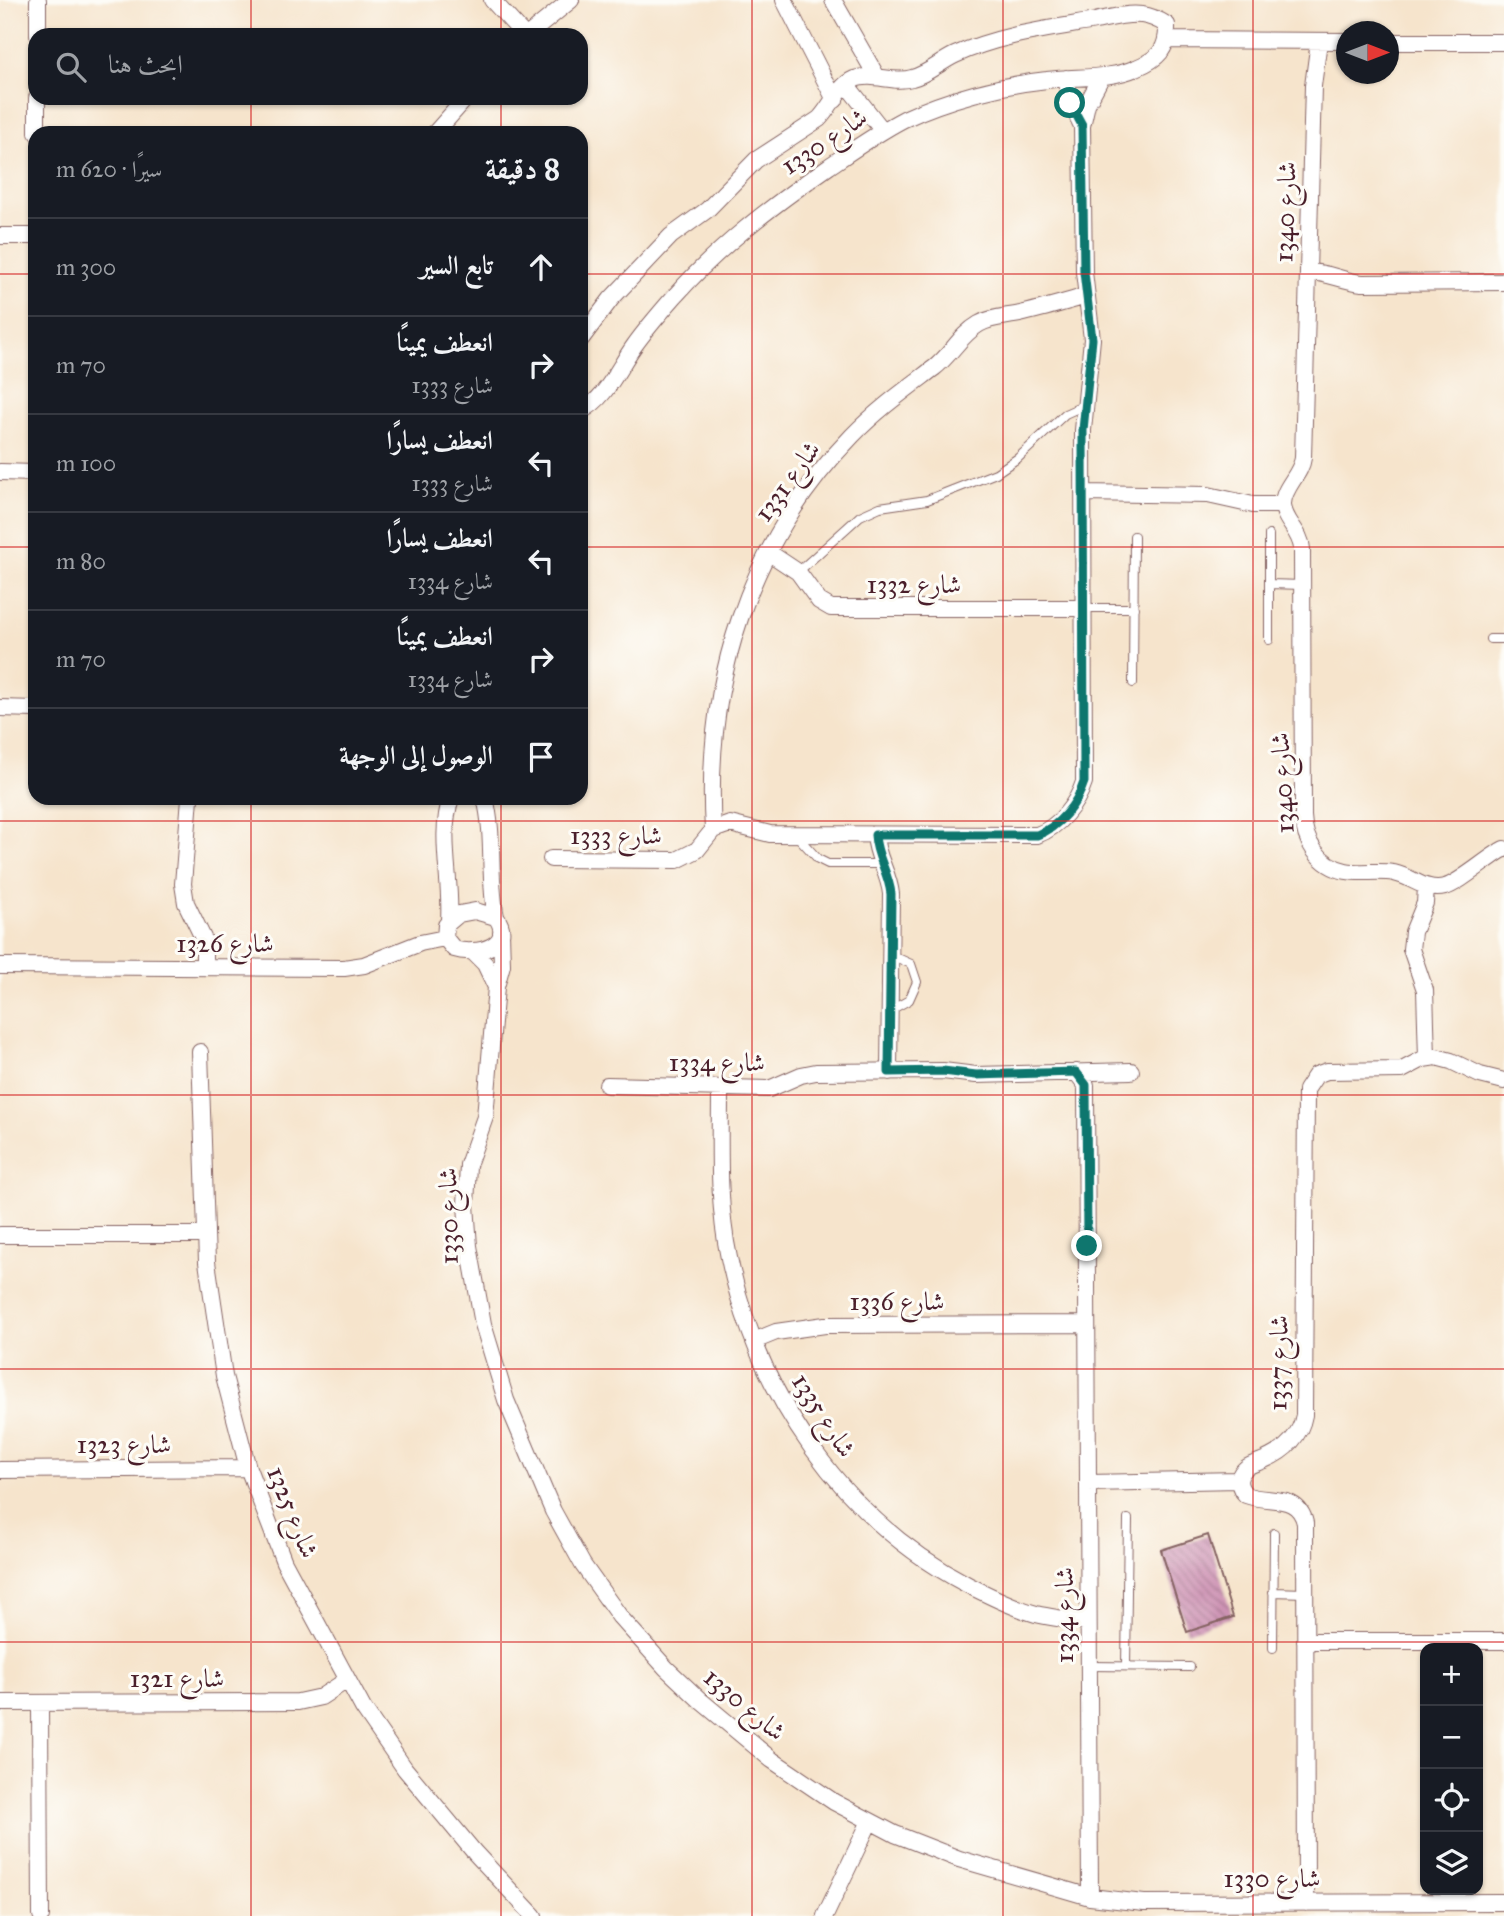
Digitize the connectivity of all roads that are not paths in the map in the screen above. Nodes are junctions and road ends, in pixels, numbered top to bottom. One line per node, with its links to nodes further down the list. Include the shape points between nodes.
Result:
1 (38, 0): 6 (street)
2 (492, 0): 7 (street)
3 (571, 0): 8 (street)
4 (784, 0): 18 (street)
5 (833, 0): 15 (street)
6 (38, 28)
7 (519, 28)
8 (535, 28)
9 (1168, 40): 10 (street); 14 (street, شارع 1330, via 1144,65); 15 (street, شارع 1330, via 1167,25 1130,15 1013,36 955,55 913,78)
10 (1319, 41): 11 (street); 27 (street, شارع 1340, via 1313,86)
11 (1336, 41)
12 (1399, 42): 13 (street)
13 (1504, 42)
14 (1102, 76): 16 (street, شارع 1330); 21 (street)
15 (877, 77): 17 (street, شارع 1330)
16 (1066, 78): 21 (street, via 1070,103); 24 (street, شارع 1330, via 983,93 928,109)
17 (846, 84): 18 (street, شارع 1330); 24 (street)
18 (835, 100): 30 (street, شارع 1330, via 819,118 756,160 707,209 671,236)
19 (37, 105): 22 (street)
20 (460, 105): 23 (street)
21 (1082, 125): 29 (street)
22 (37, 126)
23 (441, 126)
24 (883, 131): 32 (street, شارع 1330, via 790,193 728,243 674,296 597,401)
25 (0, 236): 26 (street)
26 (28, 236)
27 (1308, 272): 28 (street, via 1362,283); 36 (street, شارع 1340, via 1303,458)
28 (1504, 282)
29 (1087, 296): 31 (street, via 1092,354); 39 (street, شارع 1331, via 993,319 969,331 946,359 876,413 831,459 793,508)
30 (588, 330)
31 (1085, 405): 35 (street); 40 (lane, via 1065,414 996,473 927,500 880,507 860,516)
32 (588, 407)
33 (0, 472): 34 (street)
34 (28, 472)
35 (1083, 493): 36 (street, via 1208,495 1253,505); 43 (street)
36 (1283, 505): 42 (street, شارع 1340, via 1302,543)
37 (1269, 535): 41 (lane)
38 (1134, 536): 44 (lane)
39 (768, 552): 40 (street, شارع 1332); 54 (street, شارع 1331, via 740,617 717,705 711,765)
40 (798, 572): 43 (street, شارع 1332, via 819,601 831,608)
41 (1269, 584): 42 (lane); 47 (lane)
42 (1303, 585): 60 (street, شارع 1340, via 1303,816 1309,843 1320,858 1336,868 1392,873)
43 (1083, 608): 44 (lane); 56 (street, via 1084,782 1064,815 1043,833 1030,836)
44 (1134, 608): 48 (lane)
45 (1490, 639): 46 (lane)
46 (1504, 639)
47 (1269, 640)
48 (1133, 683)
49 (0, 708): 50 (street)
50 (28, 709)
51 (189, 805): 67 (street, via 183,884 186,903 204,940)
52 (450, 805): 61 (street, via 446,823)
53 (486, 805): 62 (street, شارع 1330)
54 (713, 830): 55 (street, via 730,824 764,834); 58 (street, شارع 1333, via 697,850 677,860)
55 (796, 834): 56 (street); 59 (lane, via 823,862)
56 (875, 835): 59 (street)
57 (1504, 849): 60 (street, via 1451,885)
58 (551, 859)
59 (881, 864): 65 (street, via 890,886)
60 (1426, 887): 71 (street, via 1411,949 1425,990)
61 (449, 920): 62 (street, via 475,911); 63 (street)
62 (498, 925): 64 (street, via 491,946); 68 (street, شارع 1330, via 502,965)
63 (445, 937): 64 (street, via 454,949); 67 (street, شارع 1326, via 354,967)
64 (472, 952): 68 (street, via 485,964)
65 (891, 955): 69 (street); 69 (lane, via 911,964 917,982 909,1000)
66 (0, 966): 67 (street, شارع 1326)
67 (204, 967)
68 (496, 987): 100 (street, شارع 1330, via 485,1117 468,1165 469,1246 494,1362 538,1479 595,1583 666,1668 772,1760)
69 (891, 1010): 73 (street)
70 (200, 1052): 79 (street, شارع 1325)
71 (1427, 1058): 75 (street, via 1444,1058); 84 (street, شارع 1337, via 1402,1070 1327,1071 1308,1084 1304,1415 1288,1445 1244,1470)
72 (1130, 1071): 74 (street, شارع 1334)
73 (889, 1072): 74 (street, شارع 1334); 77 (street, شارع 1334, via 816,1072 775,1088)
74 (1076, 1072): 80 (street, شارع 1334, via 1086,1085)
75 (1504, 1081)
76 (607, 1085): 77 (street, شارع 1334)
77 (720, 1089): 81 (street, شارع 1335, via 723,1223)
78 (0, 1235): 79 (street)
79 (205, 1235): 82 (street, شارع 1325, via 224,1376)
80 (1087, 1324): 81 (street, شارع 1336, via 825,1325 776,1332); 85 (street, شارع 1334)
81 (754, 1341): 90 (street, شارع 1335, via 802,1433 838,1482 879,1525 926,1560 996,1599 1035,1613)
82 (248, 1468): 83 (street, شارع 1323); 97 (street, شارع 1325, via 284,1562)
83 (0, 1470)
84 (1239, 1480): 85 (street); 89 (street, via 1246,1494 1285,1500 1301,1511 1306,1529)
85 (1088, 1483): 90 (street, شارع 1334)
86 (1128, 1518): 95 (lane)
87 (1273, 1533): 88 (lane)
88 (1273, 1592): 89 (lane); 93 (lane)
89 (1305, 1592): 91 (street)
90 (1088, 1622): 94 (street, شارع 1334)
91 (1305, 1641): 92 (street); 103 (street)
92 (1504, 1641)
93 (1273, 1648)
94 (1088, 1666): 95 (lane); 101 (street, شارع 1334)
95 (1126, 1666): 96 (lane)
96 (1190, 1667)
97 (347, 1680): 99 (street, شارع 1321, via 321,1697 298,1702); 104 (street, شارع 1325, via 405,1769)
98 (0, 1703): 99 (street, شارع 1321)
99 (40, 1703): 105 (street)
100 (870, 1821): 101 (street, شارع 1330, via 959,1859); 106 (street)
101 (1090, 1897): 103 (street, شارع 1330, via 1144,1903)
102 (1504, 1902): 103 (street, شارع 1330)
103 (1306, 1903)
104 (523, 1912)
105 (41, 1916)
106 (825, 1916)

